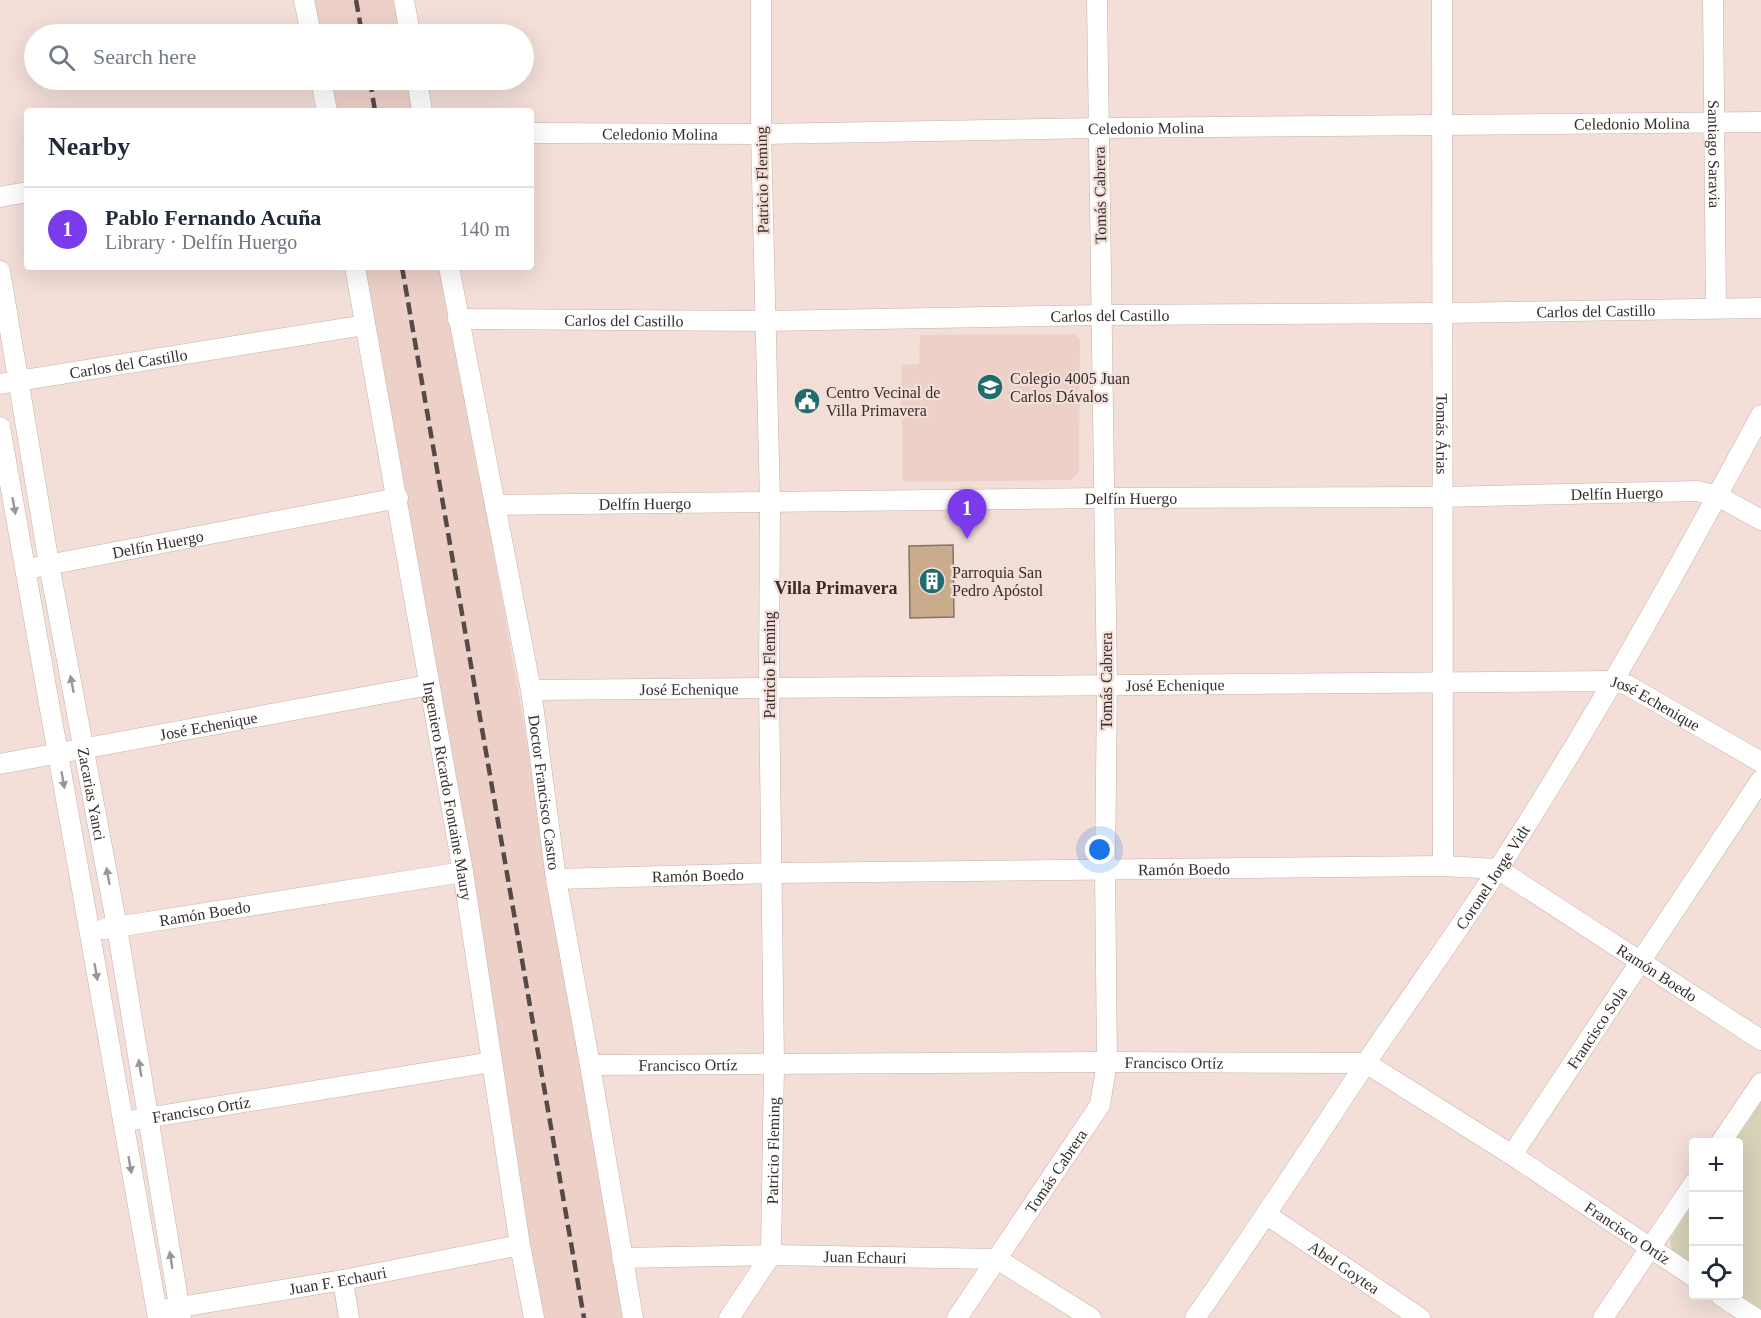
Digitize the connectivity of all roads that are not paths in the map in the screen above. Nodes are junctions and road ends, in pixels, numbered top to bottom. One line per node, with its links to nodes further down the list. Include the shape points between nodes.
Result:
1 (304, 0): 7 (street)
2 (404, 0): 8 (street)
3 (761, 0): 18 (street, Patricio Fleming)
4 (1097, 0): 16 (street, Tomás Cabrera)
5 (1442, 0): 15 (street, Tomás Árias)
6 (1713, 0): 14 (street, Santiago Saravia)
7 (309, 24)
8 (408, 24)
9 (323, 90): 11 (street)
10 (419, 90): 12 (street)
11 (326, 108)
12 (422, 108)
13 (1761, 122): 14 (street, Celedonio Molina)
14 (1714, 123): 15 (street, Celedonio Molina); 24 (street, Santiago Saravia)
15 (1442, 125): 16 (street, Celedonio Molina); 26 (street, Tomás Árias)
16 (1098, 128): 18 (street, Celedonio Molina); 27 (street, Tomás Cabrera)
17 (534, 133): 18 (street, Celedonio Molina)
18 (761, 134): 29 (street, Patricio Fleming)
19 (24, 193): 20 (street)
20 (0, 197)
21 (356, 270): 30 (street, Ingeniero Ricardo Fontaine Maury)
22 (450, 270): 28 (street, Doctor Francisco Castro)
23 (0, 271): 31 (street, Zacarias Yanci)
24 (1716, 308): 25 (street, Carlos del Castillo); 26 (street, Carlos del Castillo)
25 (1761, 308)
26 (1444, 313): 27 (street, Carlos del Castillo); 36 (street, Tomás Árias)
27 (1102, 315): 29 (street, Carlos del Castillo); 38 (street, Tomás Cabrera)
28 (458, 319): 29 (street, Carlos del Castillo); 40 (street, Doctor Francisco Castro)
29 (765, 321): 39 (street, Patricio Fleming)
30 (365, 325): 31 (street, Carlos del Castillo); 37 (street, Ingeniero Ricardo Fontaine Maury)
31 (20, 380): 32 (street, Carlos del Castillo); 42 (street, Zacarias Yanci)
32 (0, 384)
33 (1761, 416): 35 (street, Coronel Jorge Vidt)
34 (0, 428): 43 (street, Zacarias Yanci, one-way to 43)
35 (1718, 496): 36 (street, Delfín Huergo, via 1697,491); 41 (street, Delfín Huergo); 44 (street, Coronel Jorge Vidt)
36 (1442, 497): 38 (street, Delfín Huergo); 45 (street, Tomás Árias)
37 (398, 498): 42 (street, Delfín Huergo); 46 (street, Ingeniero Ricardo Fontaine Maury)
38 (1104, 498): 39 (street, Delfín Huergo); 48 (street, Tomás Cabrera)
39 (770, 502): 40 (street, Delfín Huergo); 47 (street, Patricio Fleming)
40 (495, 505): 49 (street, Doctor Francisco Castro)
41 (1761, 520)
42 (49, 564): 43 (street, Delfín Huergo); 50 (street, Zacarias Yanci, one-way to 42)
43 (26, 570): 51 (street, Zacarias Yanci)
44 (1613, 681): 45 (street, José Echenique); 52 (street, José Echenique, via 1627,685); 56 (street, Coronel Jorge Vidt)
45 (1444, 683): 48 (street, José Echenique); 55 (street, Tomás Árias)
46 (429, 685): 50 (street, José Echenique); 58 (street, Ingeniero Ricardo Fontaine Maury)
47 (769, 687): 48 (street, José Echenique); 49 (street, José Echenique); 59 (street, Patricio Fleming)
48 (1107, 687): 57 (street, Tomás Cabrera)
49 (531, 690): 60 (street, Doctor Francisco Castro)
50 (85, 750): 51 (street, José Echenique); 61 (street, Zacarias Yanci, one-way to 50)
51 (58, 754): 53 (street, José Echenique); 62 (street, Zacarias Yanci, one-way to 62)
52 (1761, 762)
53 (0, 764)
54 (1761, 780): 63 (street, Francisco Sola)
55 (1443, 866): 56 (street, Ramón Boedo); 57 (street, Ramón Boedo)
56 (1498, 869): 63 (street, Ramón Boedo); 67 (street, Coronel Jorge Vidt)
57 (1105, 870): 59 (street, Ramón Boedo); 66 (street, Tomás Cabrera)
58 (463, 872): 61 (street, Ramón Boedo); 65 (street, Ingeniero Ricardo Fontaine Maury)
59 (771, 873): 60 (street, Ramón Boedo); 69 (street, Patricio Fleming)
60 (556, 879): 68 (street, Doctor Francisco Castro)
61 (117, 927): 62 (street, Ramón Boedo); 71 (street, Zacarias Yanci, one-way to 61)
62 (89, 931): 72 (street, Zacarias Yanci, one-way to 72)
63 (1641, 962): 64 (street, Ramón Boedo); 74 (street, Francisco Sola)
64 (1761, 1040)
65 (492, 1062): 71 (street, Francisco Ortíz); 77 (street, Ingeniero Ricardo Fontaine Maury)
66 (1107, 1062): 67 (street, Francisco Ortíz); 69 (street, Francisco Ortíz); 81 (street, Tomás Cabrera, via 1100,1105)
67 (1366, 1063): 74 (street, Francisco Ortíz); 76 (street, Coronel Jorge Vidt)
68 (590, 1065): 69 (street, Francisco Ortíz); 80 (street, Doctor Francisco Castro)
69 (774, 1065): 79 (street, Patricio Fleming)
70 (1761, 1083): 73 (street)
71 (148, 1118): 72 (street, Francisco Ortíz); 85 (street, Zacarias Yanci, one-way to 71)
72 (123, 1122): 86 (street, Zacarias Yanci, one-way to 86)
73 (1724, 1138)
74 (1512, 1155): 78 (street, Francisco Ortíz)
75 (1689, 1190): 78 (street)
76 (1267, 1215): 93 (street, Coronel Jorge Vidt); 94 (street, Abel Goytea)
77 (520, 1245): 83 (street, Juan F. Echauri); 88 (street, Ingeniero Ricardo Fontaine Maury)
78 (1649, 1248): 82 (street, Francisco Ortíz); 95 (street)
79 (771, 1255): 80 (street, Juan Echauri); 81 (street, Juan Echauri); 90 (street)
80 (622, 1258): 89 (street, Doctor Francisco Castro)
81 (997, 1259): 91 (street, Tomás Cabrera); 92 (street)
82 (1689, 1274)
83 (343, 1280): 85 (street, Juan F. Echauri); 87 (street)
84 (1727, 1300): 96 (street)
85 (180, 1313): 86 (street, Juan F. Echauri)
86 (157, 1314)
87 (350, 1318)
88 (534, 1318)
89 (633, 1318)
90 (729, 1318)
91 (957, 1318)
92 (1091, 1318)
93 (1196, 1318)
94 (1420, 1318)
95 (1603, 1318)
96 (1755, 1318)

